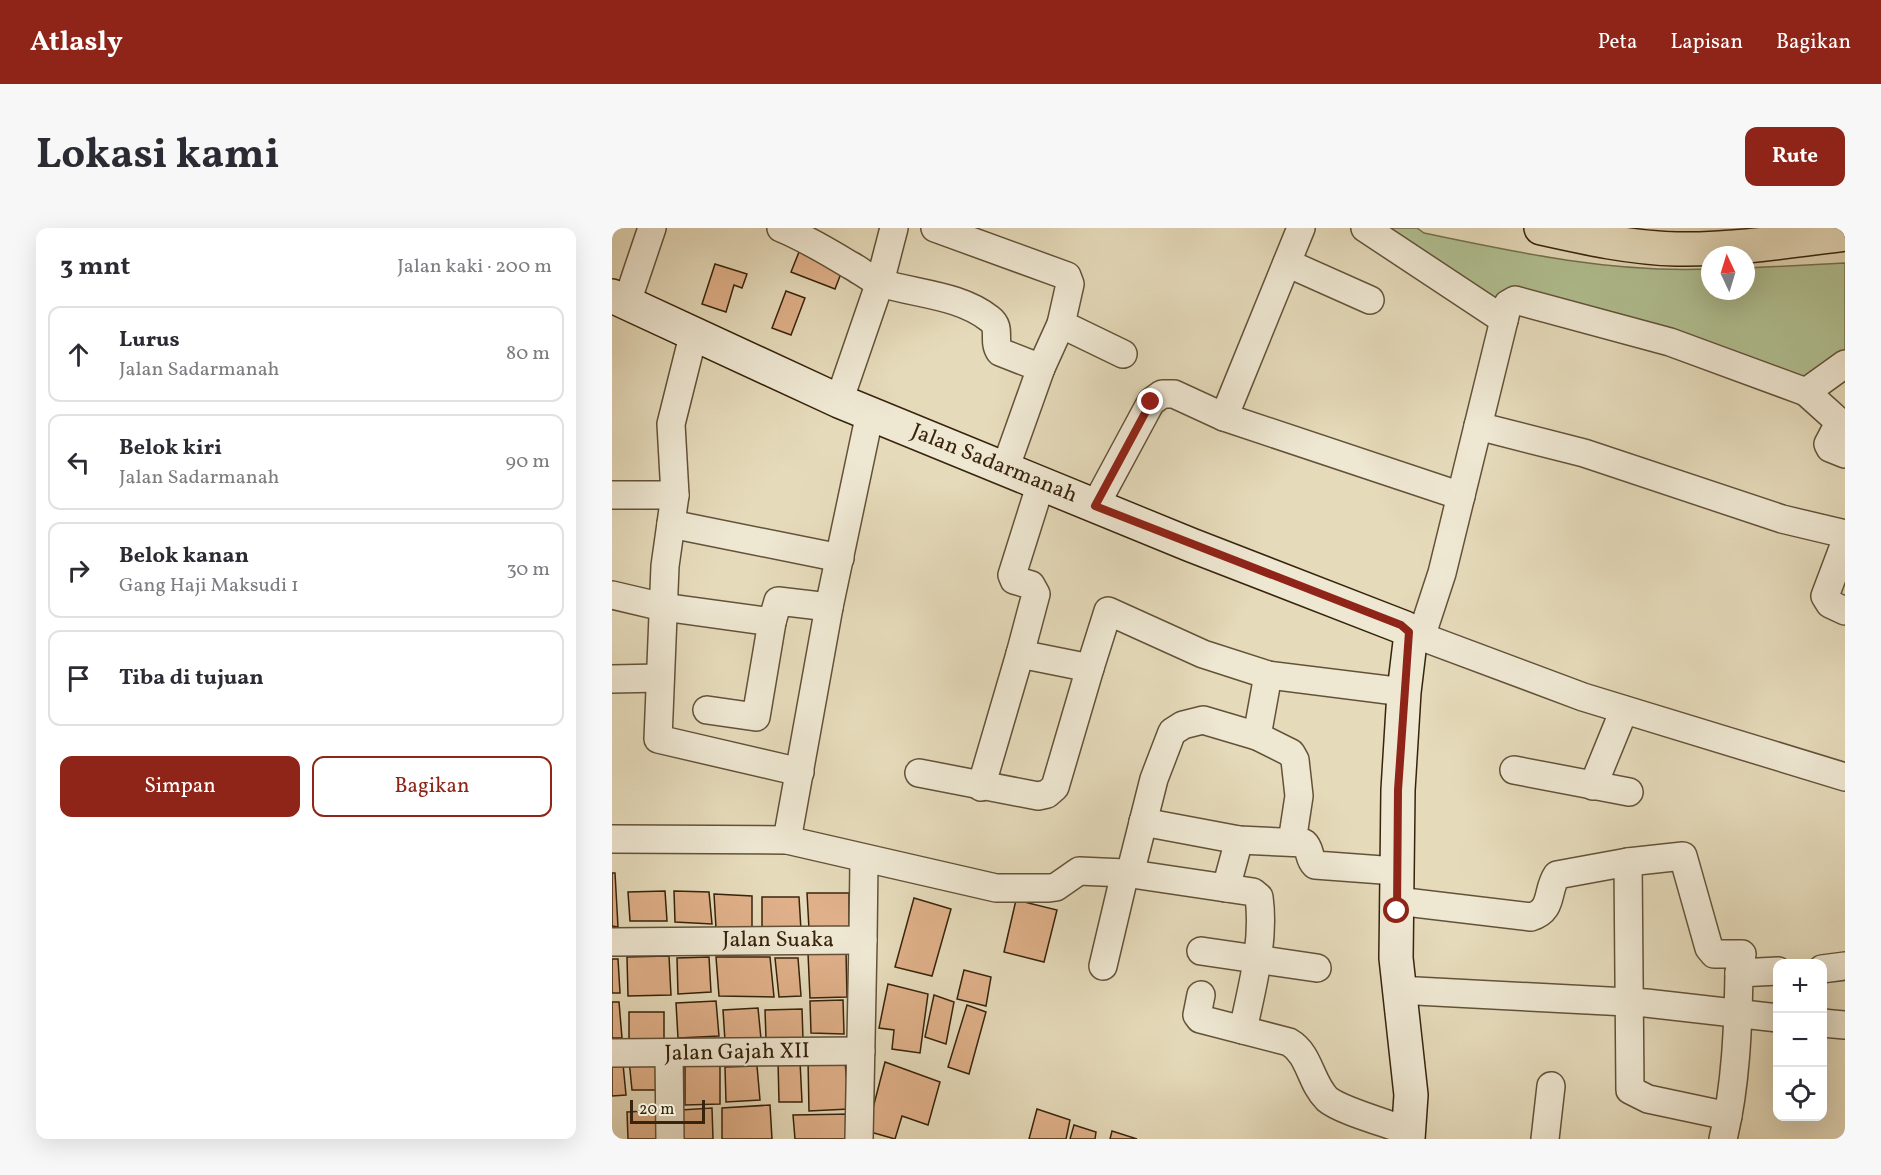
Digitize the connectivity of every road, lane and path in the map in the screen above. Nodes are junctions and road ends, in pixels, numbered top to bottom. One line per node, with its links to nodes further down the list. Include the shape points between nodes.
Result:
1 (894, 228): 10 (street)
2 (935, 228): 14 (street, via 1067,276 1070,284)
3 (1301, 228): 9 (street)
4 (1365, 228): 13 (street)
5 (1542, 228): 8 (highway, via 1605,242 1676,249 1744,246)
6 (647, 230): 11 (street)
7 (796, 231): 10 (street)
8 (1845, 234)
9 (1287, 263): 12 (street); 22 (street)
10 (880, 282): 18 (street, via 936,296 981,313 992,320 998,331 1000,351); 20 (street)
11 (619, 299): 15 (main road, Jalan Sadarmanah)
12 (1370, 300)
13 (1504, 320): 19 (street, via 1508,304 1515,300 1670,342); 23 (street)
14 (1061, 324): 16 (street); 18 (street)
15 (693, 336): 20 (main road, Jalan Sadarmanah); 28 (street, via 671,424)
16 (1123, 354)
17 (1845, 364): 19 (street)
18 (1041, 368): 25 (street)
19 (1806, 392): 24 (street, via 1836,419 1838,425 1828,444)
20 (839, 402): 21 (main road, Jalan Sadarmanah)
21 (870, 413): 25 (main road, Jalan Sadarmanah); 34 (street)
22 (1224, 417): 29 (street); 30 (street, via 1174,394 1162,394 1151,402)
23 (1479, 426): 29 (street); 32 (street, via 1584,453 1782,519)
24 (1845, 454)
25 (1005, 469): 26 (main road, Jalan Sadarmanah)
26 (1041, 483): 30 (main road, Jalan Sadarmanah); 41 (street, via 1011,575 1014,580 1031,585 1035,594)
27 (612, 495): 28 (street)
28 (675, 495): 31 (street)
29 (1461, 496): 40 (street, via 1442,573)
30 (1095, 506): 40 (main road, Jalan Sadarmanah, via 1401,625)
31 (671, 524): 34 (street); 36 (street)
32 (1845, 534)
33 (1845, 543): 38 (street, via 1825,597)
34 (840, 558): 37 (street)
35 (612, 595): 36 (street)
36 (663, 606): 39 (street); 45 (street)
37 (829, 607): 39 (street, via 778,601); 53 (street)
38 (1845, 611)
39 (772, 622): 49 (street)
40 (1415, 634): 46 (main road); 48 (street)
41 (1020, 654): 42 (street); 56 (street)
42 (1090, 668): 43 (street, via 1108,611 1203,654); 56 (street, via 1055,787 1038,796)
43 (1268, 675): 46 (street); 50 (street)
44 (612, 678): 45 (street)
45 (660, 678): 51 (street, via 657,733 661,741)
46 (1404, 692): 67 (main road)
47 (707, 710): 49 (street)
48 (1624, 710): 55 (street); 57 (street)
49 (756, 717): 51 (street)
50 (1257, 736): 59 (street, via 1203,720 1183,724 1172,732); 63 (street, via 1292,753 1295,760 1299,796)
51 (748, 761): 53 (street)
52 (1514, 770): 57 (street)
53 (800, 772): 61 (street)
54 (919, 773): 56 (street)
55 (1845, 777)
56 (981, 786)
57 (1593, 786): 58 (street)
58 (1629, 792)
59 (1143, 822): 62 (street); 66 (street)
60 (612, 839): 61 (street)
61 (787, 840): 64 (street)
62 (1239, 840): 63 (street); 68 (street)
63 (1292, 842): 67 (street, via 1308,846 1315,865)
64 (864, 860): 66 (street, via 996,888 1056,887 1079,871); 69 (street, Jalan Suaka)
65 (1628, 862): 67 (street, via 1557,875 1547,908 1531,917); 78 (street, via 1683,856 1709,948 1714,954 1742,954); 81 (street)
66 (1128, 874): 68 (street); 73 (street)
67 (1396, 886): 79 (main road)
68 (1226, 888): 72 (street, via 1253,892 1259,897)
69 (863, 940): 70 (street, Jalan Suaka); 87 (street)
70 (612, 942)
71 (1201, 951): 72 (street)
72 (1258, 957): 75 (street); 86 (street)
73 (1104, 966)
74 (1845, 966): 76 (street)
75 (1317, 968)
76 (1827, 968)
77 (1773, 971): 78 (street)
78 (1739, 973): 82 (street)
79 (1397, 990): 81 (street); 92 (main road, via 1411,1095)
80 (1201, 995): 86 (street, via 1197,1015 1200,1019)
81 (1628, 1001): 82 (street); 91 (street, via 1630,1090 1648,1099 1708,1109)
82 (1738, 1014): 83 (street); 91 (street)
83 (1773, 1018)
84 (1827, 1023): 85 (street)
85 (1845, 1025)
86 (1243, 1030): 92 (street, via 1298,1047 1328,1100)
87 (861, 1051): 89 (street, Jalan Gajah XII); 94 (street)
88 (612, 1053): 89 (street, Jalan Gajah XII)
89 (669, 1054): 93 (street)
90 (1551, 1086): 95 (street)
91 (1725, 1127)
92 (1409, 1135)
93 (670, 1139)
94 (859, 1139)
95 (1545, 1139)

